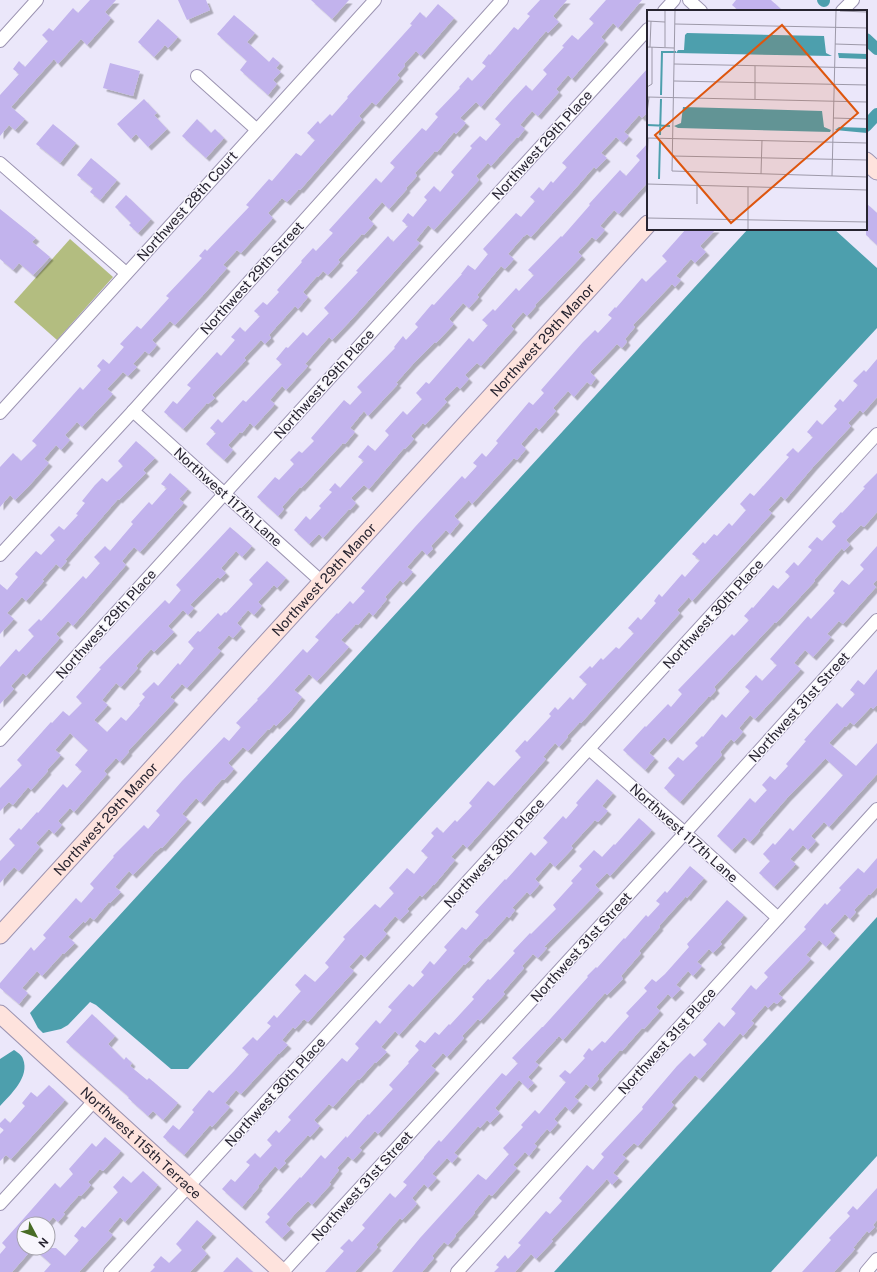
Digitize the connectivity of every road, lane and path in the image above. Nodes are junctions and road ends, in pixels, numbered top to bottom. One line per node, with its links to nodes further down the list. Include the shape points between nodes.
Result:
1 (36, 0): 11 (street)
2 (375, 0): 13 (street, Northwest 28th Court)
3 (502, 0): 19 (street, Northwest 29th Street)
4 (674, 0): 7 (street)
5 (689, 0): 8 (street)
6 (852, 0): 9 (street)
7 (665, 10)
8 (700, 10)
9 (843, 10)
10 (647, 30): 22 (street, Northwest 29th Place)
11 (0, 41)
12 (197, 76): 13 (street)
13 (256, 129): 18 (street, Northwest 28th Court)
14 (867, 162): 16 (street)
15 (0, 163): 18 (street)
16 (877, 171)
17 (647, 225): 24 (street, Northwest 29th Manor)
18 (126, 273): 20 (street, Northwest 28th Court)
19 (133, 411): 22 (street, Northwest 117th Lane); 23 (street, Northwest 29th Street)
20 (0, 413)
21 (877, 434): 27 (street, Northwest 30th Place)
22 (224, 494): 24 (street, Northwest 117th Lane); 26 (street, Northwest 29th Place)
23 (0, 555)
24 (322, 582): 31 (street, Northwest 29th Manor)
25 (877, 620): 29 (street, Northwest 31st Street)
26 (0, 740)
27 (589, 749): 29 (street, Northwest 117th Lane); 34 (street, Northwest 30th Place)
28 (877, 809): 30 (street, Northwest 31st Place)
29 (685, 833): 30 (street, Northwest 117th Lane); 38 (street, Northwest 31st Street)
30 (778, 918): 39 (street, Northwest 31st Place)
31 (0, 935)
32 (0, 1014): 33 (street, Northwest 115th Terrace)
33 (95, 1100): 34 (street, Northwest 115th Terrace); 35 (street)
34 (189, 1186): 37 (street, Northwest 30th Place); 38 (street, Northwest 115th Terrace)
35 (0, 1204)
36 (877, 1260): 40 (street)
37 (110, 1272)
38 (283, 1272)
39 (457, 1272)
40 (866, 1272)

